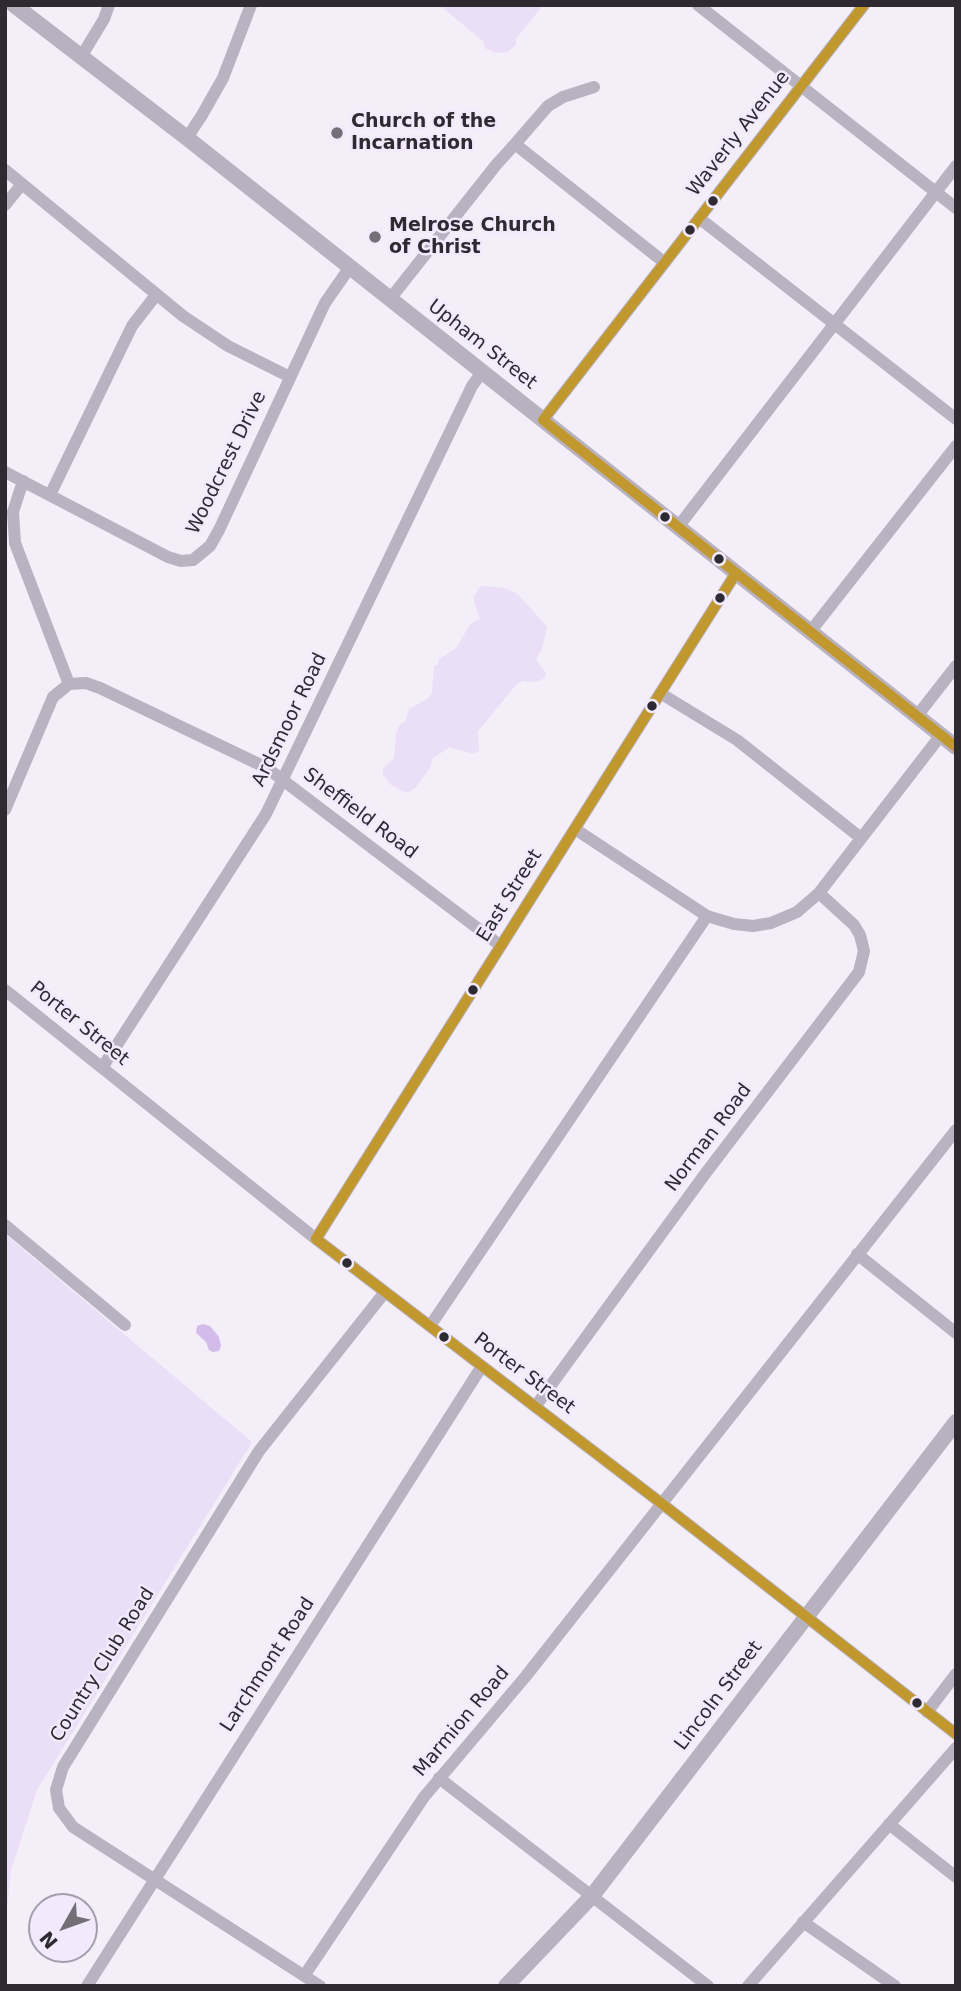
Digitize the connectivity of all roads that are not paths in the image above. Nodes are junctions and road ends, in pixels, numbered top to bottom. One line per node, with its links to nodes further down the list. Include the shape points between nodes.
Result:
1 (14, 5): 6 (main road, Upham Street)
2 (109, 5): 6 (street)
3 (251, 5): 9 (street, via 223,78)
4 (698, 5): 7 (street)
5 (864, 5): 7 (street, Waverly Avenue)
6 (81, 57): 9 (main road, Upham Street)
7 (800, 86): 14 (street); 17 (street, Waverly Avenue)
8 (594, 88): 10 (street, via 548,106)
9 (187, 138): 19 (main road, Upham Street)
10 (515, 144): 18 (street); 21 (street)
11 (956, 166): 14 (street)
12 (5, 170): 13 (street)
13 (22, 184): 15 (street); 20 (street)
14 (935, 192): 16 (street); 22 (street)
15 (5, 205)
16 (956, 208)
17 (699, 218): 18 (street, Waverly Avenue); 22 (street)
18 (664, 263): 26 (street, Waverly Avenue)
19 (350, 267): 21 (main road, Upham Street); 24 (street, Woodcrest Drive, via 328,296)
20 (156, 295): 24 (street, via 217,340); 30 (street, via 132,326)
21 (390, 299): 23 (main road, Upham Street)
22 (833, 322): 25 (street); 31 (street)
23 (482, 372): 26 (main road, Upham Street); 40 (street, Ardsmoor Road)
24 (290, 377): 30 (street, Woodcrest Drive, via 219,530 210,546 193,560 168,557)
25 (956, 419)
26 (544, 420): 31 (main road, Upham Street)
27 (956, 446): 33 (street)
28 (5, 472): 29 (street, Woodcrest Drive)
29 (23, 481): 30 (street, Woodcrest Drive); 35 (street, via 13,512 15,542)
30 (50, 495)
31 (678, 527): 32 (main road, Upham Street)
32 (736, 573): 33 (main road, Upham Street); 36 (street, East Street)
33 (810, 632): 37 (main road, Upham Street)
34 (956, 666): 37 (street)
35 (69, 684): 40 (street, Sheffield Road, via 100,688 260,764); 41 (street, via 53,696)
36 (660, 693): 42 (street, East Street); 43 (street, via 737,740)
37 (916, 716): 38 (main road, Upham Street)
38 (941, 735): 39 (main road, Upham Street); 43 (street)
39 (956, 747)
40 (282, 779): 46 (street, Sheffield Road); 48 (street, Ardsmoor Road, via 252,837)
41 (5, 810)
42 (575, 830): 45 (street); 46 (street, East Street)
43 (861, 838): 44 (street)
44 (819, 893): 45 (street, via 797,912 762,925 734,925); 58 (street, Norman Road, via 860,935 864,951 859,972)
45 (707, 916): 55 (street)
46 (501, 946): 51 (street, East Street)
47 (6, 993): 48 (street, Porter Street)
48 (102, 1068): 51 (street, Porter Street)
49 (956, 1130): 52 (street, Marmion Road)
50 (5, 1226): 54 (street)
51 (316, 1239): 53 (street, Porter Street)
52 (857, 1254): 56 (street); 60 (street, Marmion Road)
53 (385, 1292): 55 (street, Porter Street); 69 (street, Country Club Road, via 259,1451 60,1772 57,1802 69,1823)
54 (125, 1325)
55 (430, 1326): 57 (street, Porter Street)
56 (956, 1333)
57 (482, 1366): 58 (street, Porter Street); 69 (street, Larchmont Road)
58 (536, 1407): 60 (street, Porter Street)
59 (956, 1422): 61 (main road, Lincoln Street)
60 (662, 1503): 61 (street, Porter Street); 66 (street, Marmion Road, via 512,1694)
61 (807, 1617): 63 (street, Porter Street); 70 (main road, Lincoln Street)
62 (956, 1674): 63 (street)
63 (927, 1712): 64 (street, Porter Street)
64 (956, 1734)
65 (956, 1748): 67 (street)
66 (439, 1777): 70 (street); 72 (street, Marmion Road)
67 (889, 1824): 68 (street); 71 (street)
68 (956, 1877)
69 (154, 1880): 72 (street, Country Club Road); 73 (street, Larchmont Road)
70 (592, 1896): 75 (main road, Lincoln Street); 76 (street)
71 (803, 1922): 77 (street); 78 (street)
72 (304, 1976): 74 (street, Country Club Road)
73 (87, 1986)
74 (320, 1986)
75 (506, 1986)
76 (708, 1986)
77 (748, 1986)
78 (895, 1986)

